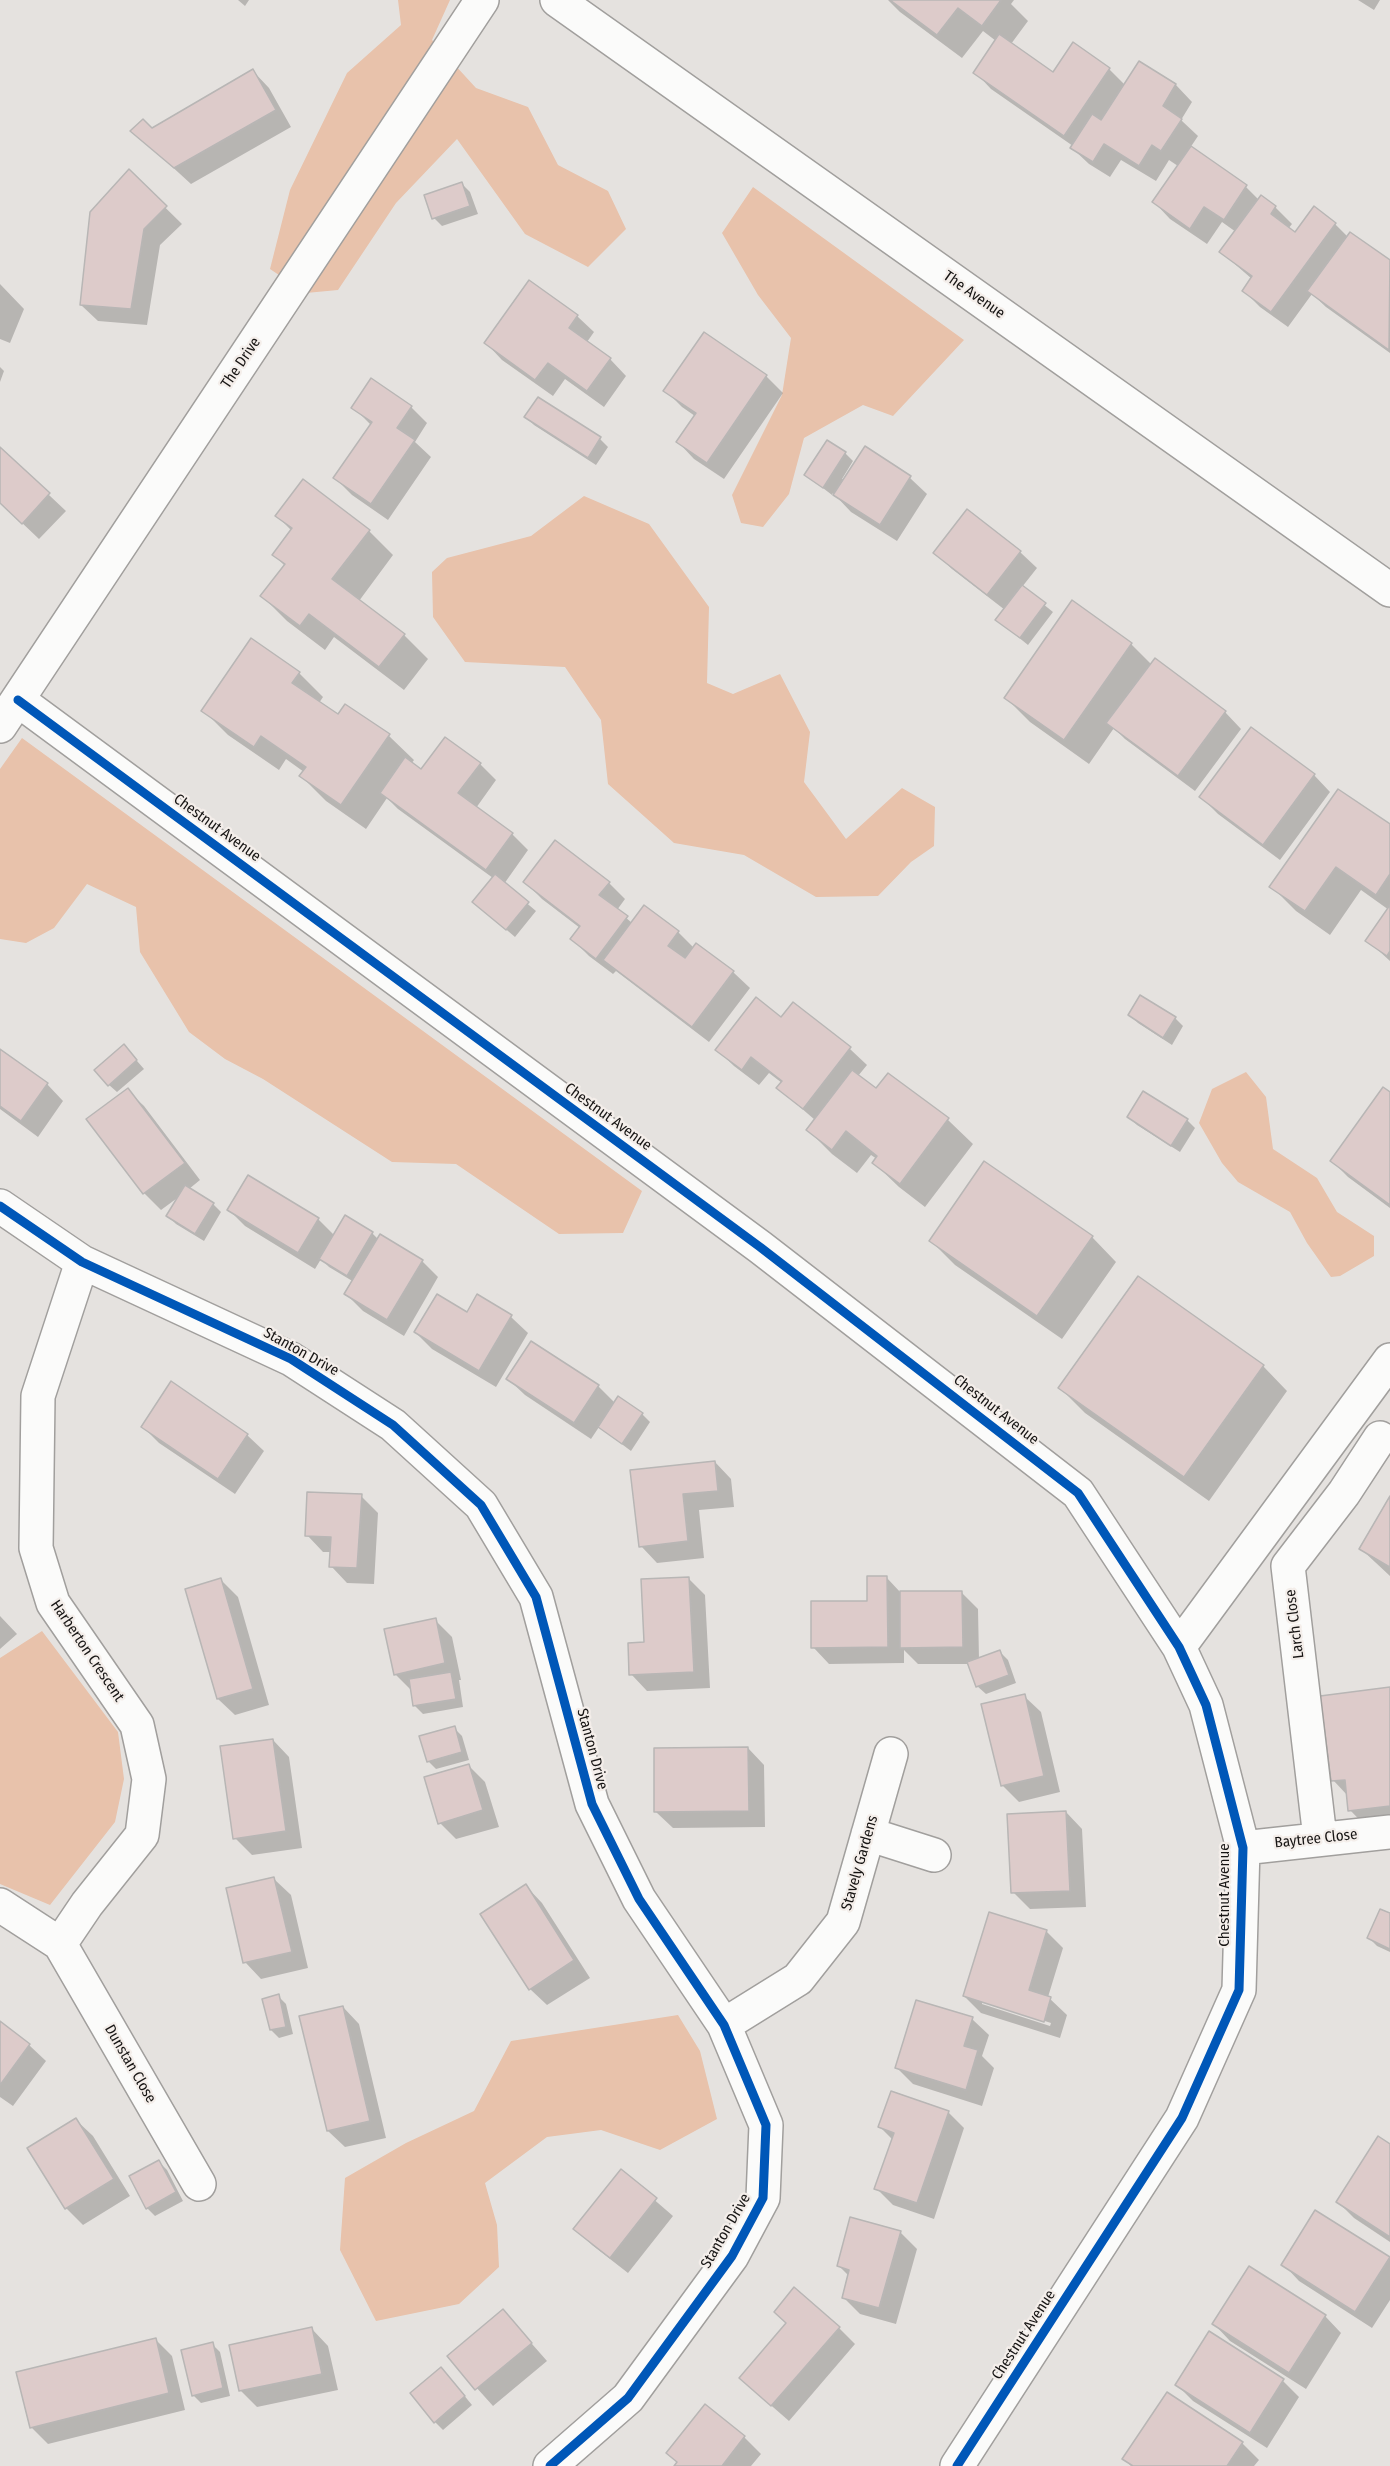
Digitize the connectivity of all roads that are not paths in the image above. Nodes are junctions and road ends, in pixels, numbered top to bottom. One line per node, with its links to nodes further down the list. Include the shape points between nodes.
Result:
1 (482, 0): 4 (street, The Drive)
2 (557, 0): 3 (street, The Avenue)
3 (1390, 590)
4 (9, 713): 10 (street, Chestnut Avenue, via 760,1247 1078,1493)
5 (0, 1206): 6 (street, Stanton Drive)
6 (82, 1262): 18 (street, Harberton Crescent, via 38,1396 36,1548 53,1603 137,1725 149,1779 142,1835); 19 (street, Stanton Drive, via 291,1359 393,1425 481,1505 536,1597 591,1804 639,1899)
7 (1390, 1360): 8 (street)
8 (1347, 1419): 9 (street, Larch Close); 10 (street)
9 (1385, 1441): 14 (street, Larch Close, via 1288,1566)
10 (1179, 1647): 15 (street, Chestnut Avenue, via 1206,1705)
11 (891, 1754): 13 (street, Stavely Gardens)
12 (1390, 1832): 14 (street, Baytree Close)
13 (868, 1834): 16 (street); 19 (street, Stavely Gardens, via 843,1922 798,1979)
14 (1320, 1838): 15 (street, Baytree Close)
15 (1243, 1848): 22 (street, Chestnut Avenue, via 1239,1990 1182,2118)
16 (934, 1855)
17 (0, 1905): 18 (street)
18 (60, 1944): 20 (street, Dunstan Close)
19 (724, 2025): 21 (street, Stanton Drive, via 766,2125 763,2198 732,2256 628,2398)
20 (200, 2184)
21 (550, 2466)
22 (957, 2466)

